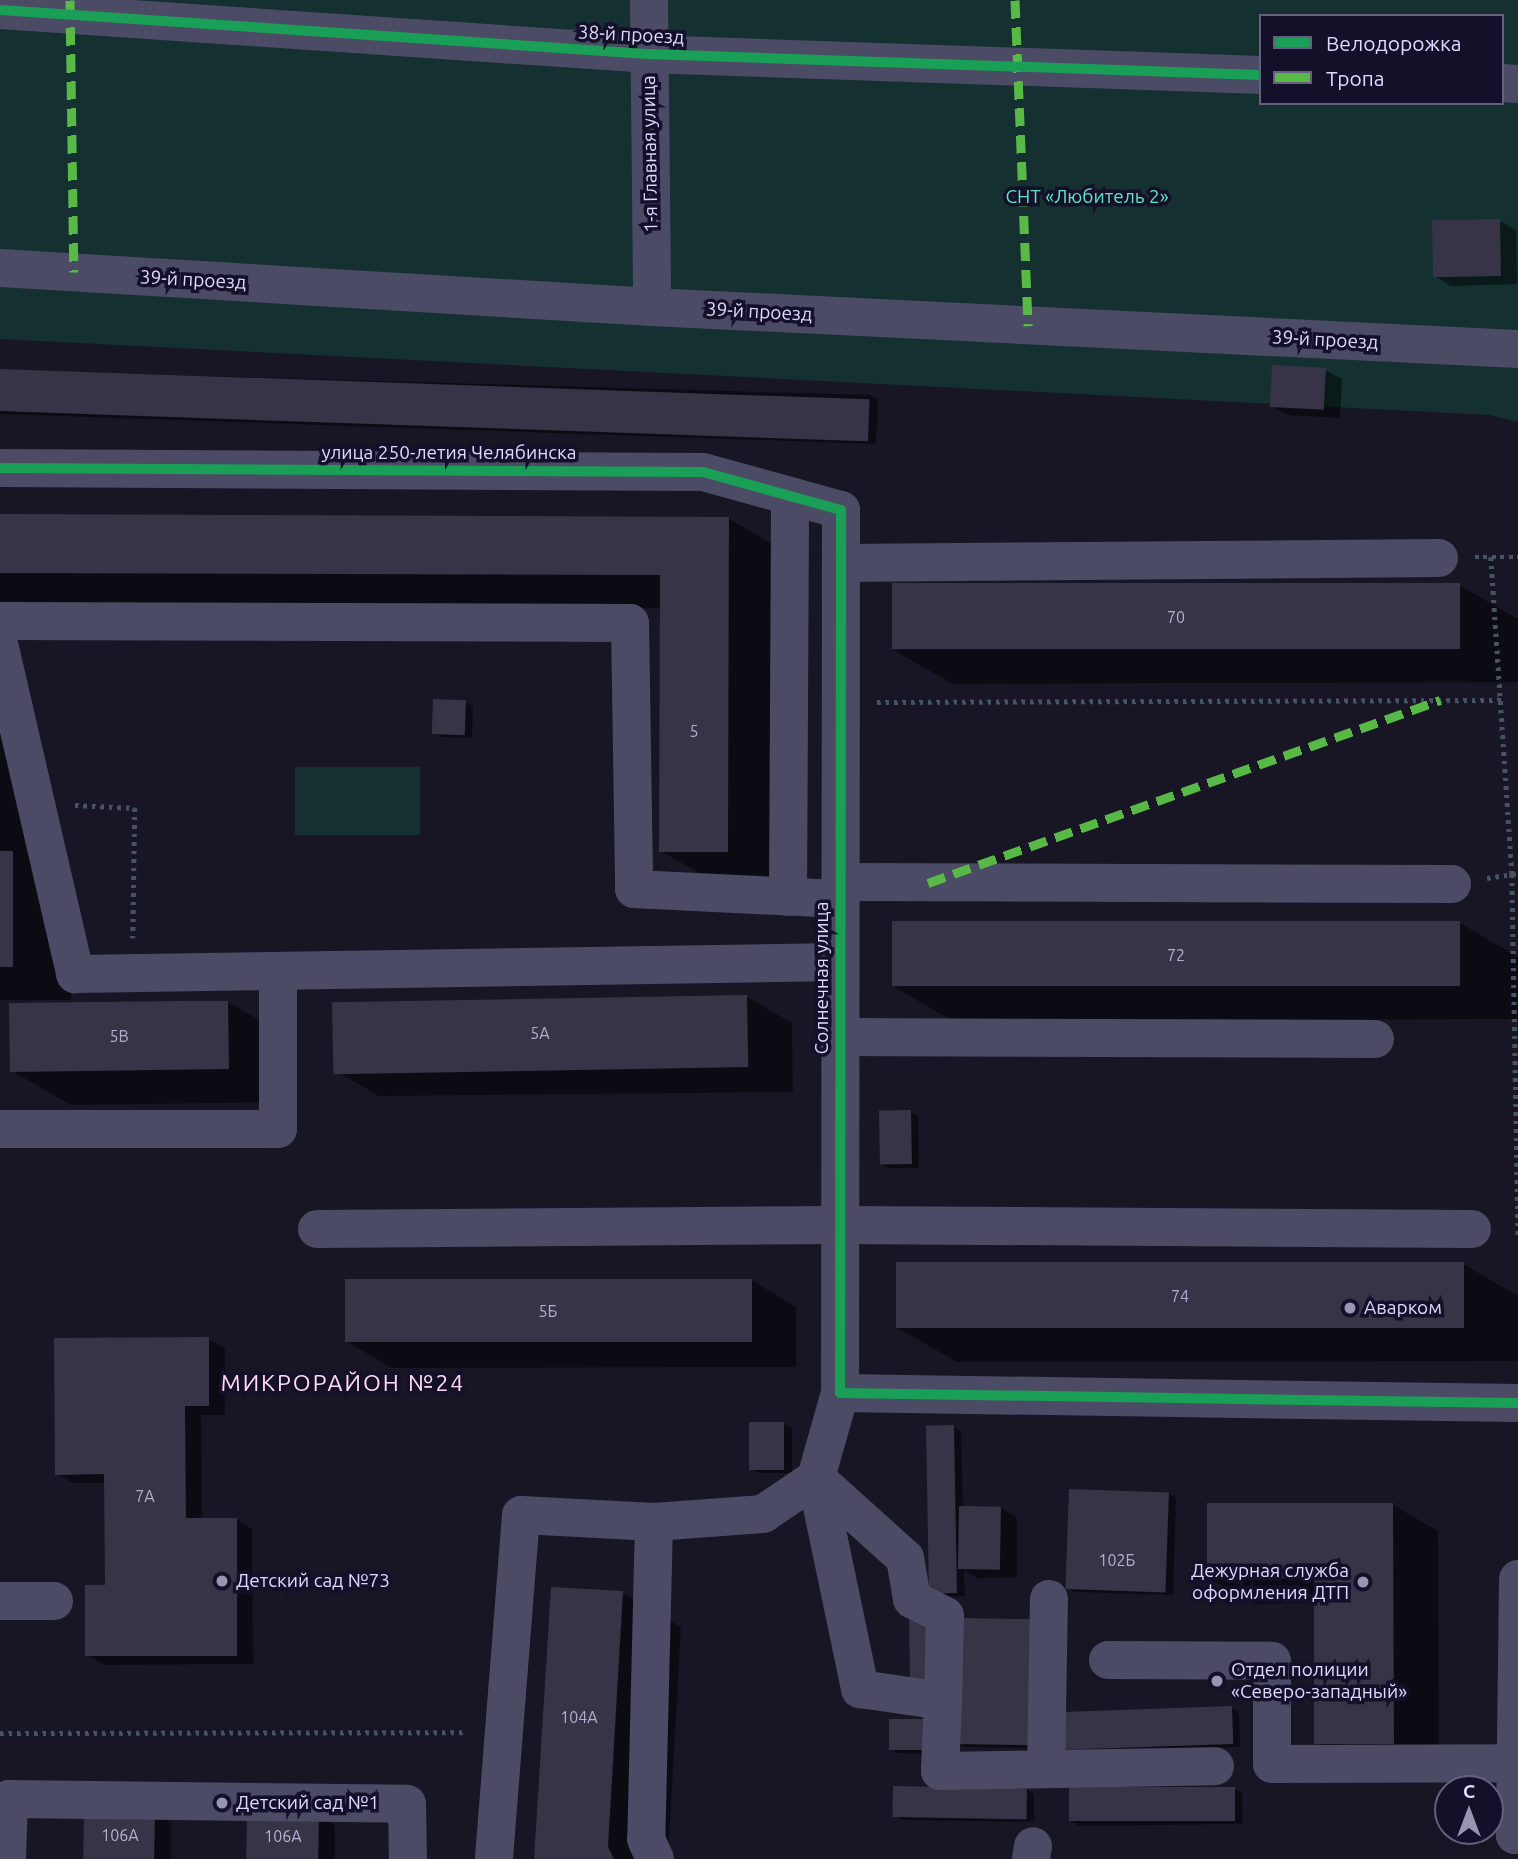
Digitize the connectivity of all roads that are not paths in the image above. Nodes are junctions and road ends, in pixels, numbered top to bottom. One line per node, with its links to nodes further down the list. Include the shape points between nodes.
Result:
1 (649, 0): 3 (street, 1-я Главная улица)
2 (0, 10): 3 (street, 38-й проезд)
3 (648, 54): 4 (street, 38-й проезд); 6 (street, 1-я Главная улица)
4 (1259, 75)
5 (0, 268): 6 (street, 39-й проезд)
6 (652, 307): 7 (street, 39-й проезд)
7 (1518, 349)
8 (0, 468): 9 (street, улица 250-летия Челябинска, via 703,472)
9 (790, 496): 11 (street, улица 250-летия Челябинска, via 841,510); 16 (street)
10 (1439, 558): 11 (street)
11 (841, 563): 15 (street, Солнечная улица)
12 (0, 621): 16 (street, via 630,623 634,890)
13 (0, 648): 18 (street, via 75,974)
14 (1452, 884): 15 (street)
15 (841, 891): 16 (street); 17 (street, Солнечная улица)
16 (788, 897)
17 (839, 962): 18 (street); 19 (street, Солнечная улица)
18 (278, 972): 21 (street, via 278,1129)
19 (839, 1037): 20 (street); 22 (street, Солнечная улица)
20 (1375, 1038)
21 (0, 1129)
22 (839, 1225): 23 (street); 24 (street); 25 (street, Солнечная улица)
23 (317, 1228)
24 (1472, 1228)
25 (840, 1393): 26 (street); 27 (street, Солнечная улица)
26 (1518, 1403)
27 (816, 1478): 28 (street, via 763,1514); 34 (street, via 905,1559 912,1599 945,1616); 34 (street, via 860,1689)
28 (654, 1522): 41 (street, via 521,1515); 42 (street, via 646,1839)
29 (1518, 1579): 35 (street)
30 (1049, 1599): 37 (street)
31 (0, 1601): 32 (street)
32 (54, 1601)
33 (1108, 1660): 35 (street, via 1272,1661 1272,1764 1466,1754)
34 (943, 1701): 37 (street, via 940,1771)
35 (1516, 1763): 38 (street)
36 (1216, 1766): 37 (street)
37 (1046, 1769)
38 (1516, 1843)
39 (7, 1859): 40 (street, via 9,1799 407,1804)
40 (408, 1859)
41 (494, 1859)
42 (655, 1859)

